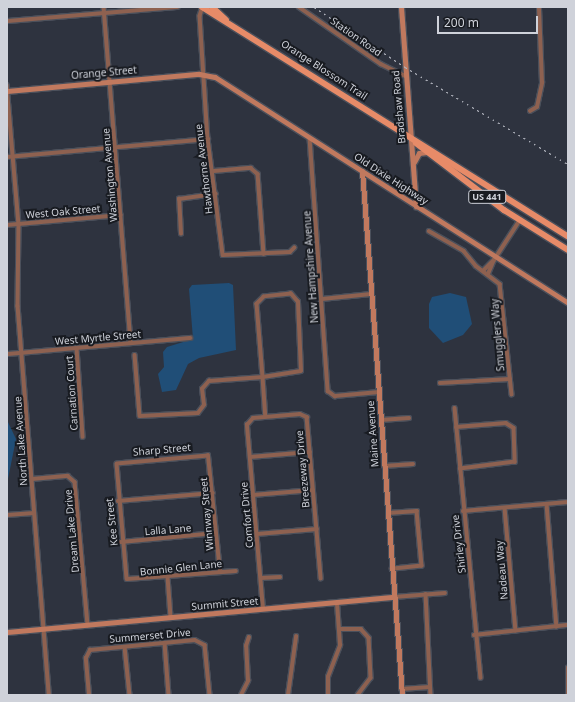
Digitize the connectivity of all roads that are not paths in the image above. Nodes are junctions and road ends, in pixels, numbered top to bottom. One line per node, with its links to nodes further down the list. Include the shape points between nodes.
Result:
1 (104, 7): 8 (street, Washington Avenue)
2 (177, 7): 8 (street)
3 (203, 7): 9 (main road, Orange Blossom Trail / US 441); 11 (street, Hawthorne Avenue)
4 (299, 7): 12 (street, Station Road, via 381,64)
5 (400, 7): 12 (street, Bradshaw Road)
6 (539, 7): 16 (street, via 542,83 537,107)
7 (214, 8): 9 (main road, Orange Blossom Trail / US 441)
8 (104, 13): 10 (street); 13 (street, Washington Avenue)
9 (226, 20): 18 (main road, Orange Blossom Trail / US 441)
10 (7, 21)
11 (203, 74): 13 (street, Orange Street); 17 (street, Old Dixie Highway, via 223,81); 19 (street, Hawthorne Avenue)
12 (406, 76): 18 (street, Bradshaw Road)
13 (110, 81): 15 (street, Orange Street); 20 (street, Washington Avenue)
14 (7, 85): 15 (street, North Lake Avenue)
15 (7, 91): 23 (street, North Lake Avenue)
16 (530, 111)
17 (310, 138): 26 (street, Old Dixie Highway); 48 (street, New Hampshire Avenue)
18 (411, 138): 21 (main road, Orange Blossom Trail / US 441); 24 (street, Bradshaw Road); 29 (main road, Orange Blossom Trail / US 441)
19 (208, 139): 20 (street); 25 (street, Hawthorne Avenue)
20 (115, 149): 23 (street); 31 (street, Washington Avenue)
21 (427, 152): 24 (street, via 417,155); 30 (main road, Orange Blossom Trail / US 441)
22 (7, 157): 23 (street)
23 (12, 157): 34 (street, North Lake Avenue)
24 (413, 165): 28 (street, Bradshaw Road)
25 (214, 171): 27 (street, Hawthorne Avenue); 41 (street, via 251,168 258,174)
26 (362, 171): 28 (street, Old Dixie Highway); 47 (street, Maine Avenue)
27 (216, 194): 37 (street, via 179,199); 41 (street, Hawthorne Avenue, via 223,255)
28 (416, 206): 42 (street, Old Dixie Highway)
29 (521, 209): 30 (main road); 32 (main road, Orange Blossom Trail / US 441)
30 (504, 210): 33 (main road, Orange Blossom Trail / US 441)
31 (121, 215): 34 (street, West Oak Street); 51 (street, Washington Avenue)
32 (537, 219): 33 (main road, via 525,217); 38 (main road, Orange Blossom Trail / US 441)
33 (520, 220): 40 (main road, Orange Blossom Trail / US 441); 42 (street)
34 (19, 224): 35 (street, West Oak Street); 53 (street, North Lake Avenue, via 18,306)
35 (7, 225)
36 (429, 231): 45 (street, Smugglers Way, via 464,250)
37 (181, 234)
38 (568, 237)
39 (294, 248): 41 (street, Hawthorne Avenue, via 290,252)
40 (568, 250)
41 (264, 254)
42 (495, 259): 43 (street); 44 (street); 49 (street, Old Dixie Highway)
43 (488, 264): 44 (street); 45 (street)
44 (493, 268): 46 (street)
45 (483, 271): 46 (street, Smugglers Way)
46 (488, 274): 57 (street, Smugglers Way, via 502,288)
47 (371, 294): 48 (street); 59 (street, Maine Avenue)
48 (322, 299): 59 (street, New Hampshire Avenue, via 330,395)
49 (568, 303)
50 (190, 338): 51 (street, West Myrtle Street)
51 (131, 343): 52 (street, West Myrtle Street)
52 (77, 348): 53 (street, West Myrtle Street); 67 (street, Carnation Court)
53 (22, 353): 54 (street, West Myrtle Street); 75 (street, North Lake Avenue)
54 (7, 354)
55 (135, 355): 56 (street, via 138,412 145,418 202,410 202,389 209,381)
56 (263, 377): 56 (street, via 258,304 264,297 291,294 298,302 303,367 297,373); 62 (street)
57 (510, 379): 58 (street, Smugglers Way); 60 (street, Smugglers Way)
58 (440, 383)
59 (379, 392): 65 (street, Maine Avenue)
60 (512, 394)
61 (455, 408): 66 (street, Shirley Drive)
62 (266, 416): 64 (street, Breezeway Drive); 68 (street, Breezeway Drive, via 305,414)
63 (409, 418): 65 (street)
64 (249, 420): 70 (street, Comfort Drive)
65 (381, 420): 73 (street, Maine Avenue)
66 (456, 427): 74 (street, Shirley Drive); 74 (street, via 506,423 514,428 515,462)
67 (83, 437)
68 (310, 452): 70 (street); 76 (street, Breezeway Drive)
69 (208, 456): 71 (street, Sharp Street); 77 (street, Winnway Street)
70 (250, 457): 78 (street, Comfort Drive)
71 (116, 464): 79 (street, Kee Street)
72 (413, 464): 73 (street)
73 (384, 466): 85 (street, Maine Avenue)
74 (460, 469): 83 (street, Shirley Drive)
75 (32, 479): 84 (street, North Lake Avenue); 105 (street, Dream Lake Drive, via 68,476 75,482)
76 (313, 490): 78 (street); 87 (street, Breezeway Drive)
77 (213, 493): 79 (street); 88 (street, Winnway Street)
78 (253, 495): 89 (street, Comfort Drive)
79 (118, 501): 90 (street, Kee Street)
80 (568, 502): 81 (street)
81 (547, 504): 82 (street); 107 (street)
82 (505, 508): 83 (street); 110 (street, Nadeau Way)
83 (464, 511): 112 (street, Shirley Drive)
84 (34, 513): 86 (street); 108 (street, North Lake Avenue)
85 (388, 513): 91 (street, Maine Avenue); 91 (street, via 417,511 422,566)
86 (7, 515)
87 (317, 528): 89 (street); 97 (street, Breezeway Drive)
88 (216, 533): 90 (street, Lalla Lane); 93 (street, Winnway Street)
89 (257, 534): 96 (street, Comfort Drive)
90 (122, 542): 98 (street, Kee Street)
91 (392, 569): 101 (street, Maine Avenue)
92 (236, 571): 93 (street, Bonnie Glen Lane)
93 (220, 572): 94 (street, Bonnie Glen Lane)
94 (168, 577): 98 (street, Bonnie Glen Lane); 104 (street)
95 (280, 577): 96 (street)
96 (261, 578): 103 (street, Comfort Drive)
97 (321, 578)
98 (127, 579)
99 (444, 593): 100 (street, Summit Street)
100 (426, 594): 101 (street, Summit Street); 119 (street)
101 (394, 597): 102 (street, Summit Street); 120 (street, Maine Avenue)
102 (337, 603): 103 (street, Summit Street); 109 (street)
103 (263, 609): 104 (street, Summit Street)
104 (171, 617): 105 (street, Summit Street)
105 (88, 625): 108 (street, Summit Street)
106 (568, 626): 107 (street)
107 (557, 627): 110 (street)
108 (43, 629): 111 (street, Summit Street); 121 (street, North Lake Avenue)
109 (339, 629): 128 (street, via 340,645 328,677); 129 (street, via 361,629 369,638 371,678)
110 (516, 631): 112 (street)
111 (7, 632)
112 (474, 635): 118 (street, Shirley Drive)
113 (249, 637): 126 (street, via 246,646 248,681)
114 (296, 637): 127 (street)
115 (165, 643): 116 (street, Summerset Drive); 124 (street); 125 (street, Summerset Drive, via 195,640 204,644)
116 (125, 647): 122 (street, Summerset Drive, via 88,653); 123 (street)
117 (568, 668): 131 (street)
118 (481, 678)
119 (430, 687): 120 (street); 130 (street)
120 (402, 692)
121 (49, 695)
122 (89, 695)
123 (130, 695)
124 (169, 695)
125 (210, 695)
126 (241, 695)
127 (288, 695)
128 (328, 695)
129 (358, 695)
130 (431, 695)
131 (568, 695)

